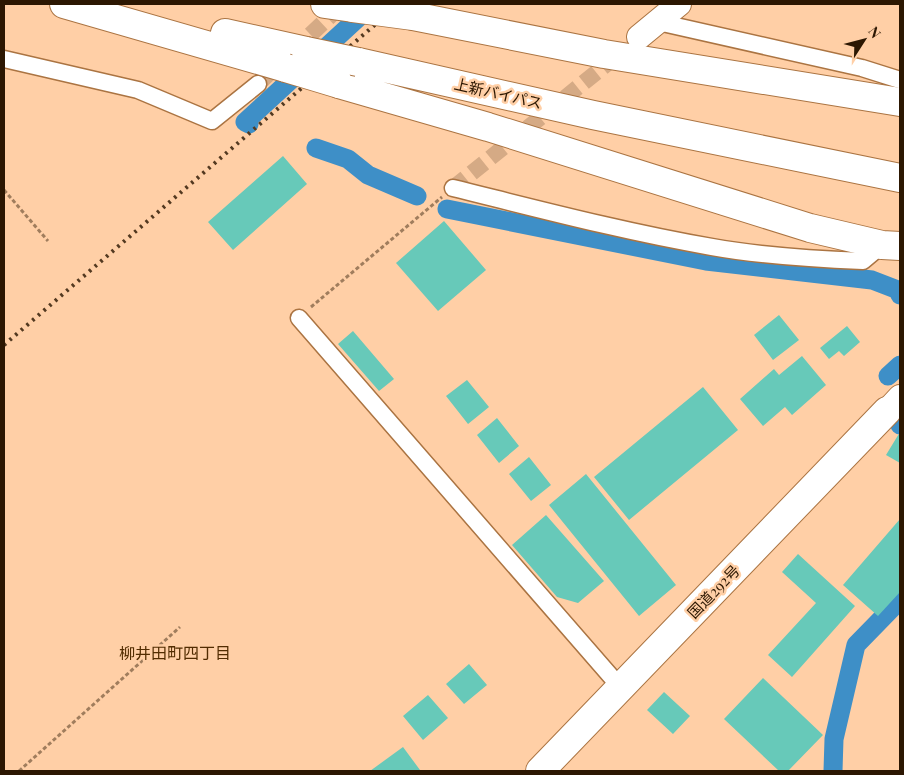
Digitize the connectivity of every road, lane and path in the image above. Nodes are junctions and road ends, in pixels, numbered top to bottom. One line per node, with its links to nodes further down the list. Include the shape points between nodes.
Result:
1 (64, 4): 8 (highway)
2 (97, 4): 8 (highway, 上新バイパス)
3 (325, 4): 11 (highway, bridge, via 413,16 604,54)
4 (679, 4): 5 (street)
5 (658, 22): 6 (street); 9 (street, via 862,68)
6 (639, 38)
7 (4, 59): 10 (street, via 138,90 212,121)
8 (296, 60): 12 (highway, 上新バイパス, bridge, via 358,62 584,113); 16 (highway, bridge, via 339,84 810,228)
9 (900, 80)
10 (258, 84)
11 (900, 102)
12 (900, 178)
13 (453, 188): 16 (street, via 712,247 794,258 863,261); 17 (path)
14 (4, 190): 15 (path)
15 (48, 241)
16 (891, 246)
17 (299, 318): 20 (street)
18 (894, 404): 20 (highway, 国道292号)
19 (180, 627): 21 (path)
20 (621, 688): 22 (highway, 国道292号)
21 (19, 771)
22 (540, 771)

